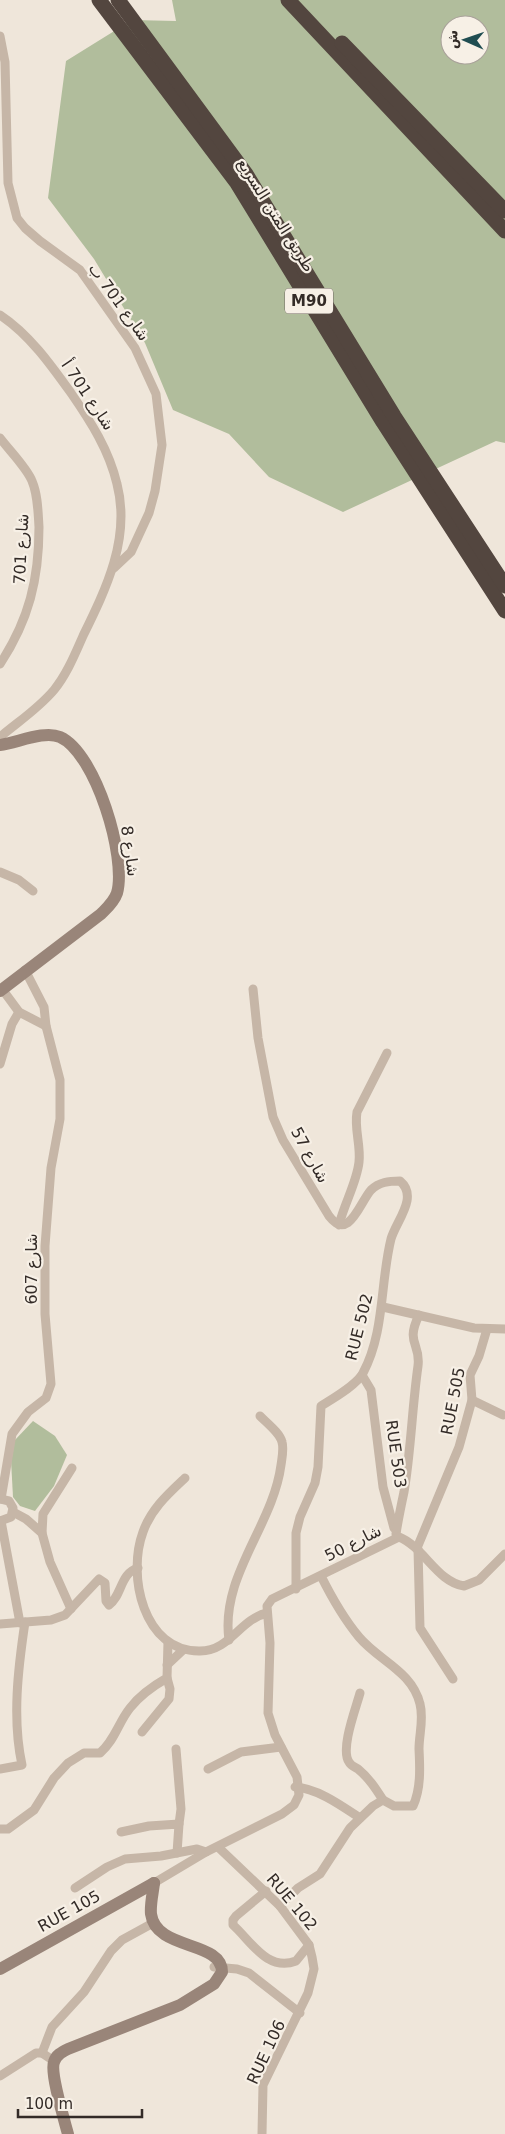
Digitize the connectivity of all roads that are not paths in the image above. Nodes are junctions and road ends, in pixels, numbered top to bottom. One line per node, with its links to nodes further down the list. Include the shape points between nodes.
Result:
1 (99, 0): 14 (highway, طريق المتن السريع / M90, via 238,183 383,422)
2 (118, 0): 13 (highway, طريق المتن السريع / M90, via 246,174 394,416)
3 (288, 0): 7 (highway)
4 (300, 0): 6 (highway)
5 (0, 36): 11 (street, شارع 701 ب, via 5,62 8,183 17,218 25,228 80,270 136,348 156,394 162,445 160,470 149,513)
6 (505, 210)
7 (505, 231)
8 (0, 315): 10 (street, شارع 701 أ, via 22,332 48,362 98,432 118,486 122,518)
9 (0, 438): 15 (street, شارع 701, via 32,480 38,508 39,537 34,593 11,648)
10 (120, 535): 11 (street); 12 (street, شارع 701 أ)
11 (137, 539): 12 (street, شارع 701 ب, via 131,552)
12 (114, 568): 16 (street, via 56,688 36,710)
13 (505, 586)
14 (505, 611)
15 (0, 664)
16 (0, 737)
17 (0, 745): 20 (street, شارع 8, via 51,735 71,744 98,784 118,864 119,880 113,902)
18 (0, 872): 19 (street, via 19,880)
19 (33, 891)
20 (25, 970): 22 (street, شارع 8); 24 (street, شارع 607, via 40,997)
21 (252, 989): 27 (street, شارع 57, via 273,1117 308,1184 335,1224)
22 (1, 990): 23 (street)
23 (19, 1012): 24 (street); 26 (street)
24 (46, 1026): 38 (street, شارع 607, via 60,1080 61,1104 50,1175 45,1246 45,1314 51,1384 46,1398 32,1407 12,1434)
25 (387, 1053): 27 (street, via 357,1112 355,1122 360,1161)
26 (0, 1064)
27 (339, 1225): 28 (street, RUE 502, via 349,1222 371,1190 387,1181 400,1181 405,1186 407,1202 392,1235)
28 (382, 1307): 29 (street); 32 (street, RUE 502)
29 (419, 1315): 30 (street); 44 (street, via 412,1335 418,1366)
30 (487, 1329): 31 (street); 33 (street, RUE 505, via 470,1375)
31 (505, 1329)
32 (362, 1375): 44 (street, RUE 503, via 371,1390 383,1487); 49 (street, RUE 502, via 321,1406 315,1483 296,1533)
33 (472, 1400): 34 (street); 45 (street, RUE 505, via 459,1446)
34 (503, 1415)
35 (260, 1416): 54 (street, via 282,1442 283,1453 278,1482 231,1595)
36 (72, 1468): 40 (street)
37 (184, 1478): 47 (street, via 160,1502 147,1522 139,1544)
38 (0, 1499): 39 (street, via 12,1504)
39 (14, 1512): 41 (street); 42 (street, via 6,1521)
40 (43, 1514): 41 (street); 43 (street)
41 (26, 1519): 43 (street)
42 (0, 1521): 52 (street)
43 (42, 1533): 50 (street, via 50,1562)
44 (397, 1535): 45 (street, شارع 50); 48 (street, شارع 50)
45 (417, 1548): 46 (street, شارع 50, via 451,1582 464,1586 479,1580); 59 (street, via 420,1628)
46 (505, 1554)
47 (138, 1568): 50 (street, via 128,1573 109,1605 105,1583 99,1579); 55 (street, via 145,1612)
48 (321, 1576): 49 (street, شارع 50); 67 (street, via 334,1602 359,1637 400,1672 420,1702 420,1771 415,1801 413,1806 404,1807)
49 (296, 1589): 51 (street, شارع 50, via 272,1599)
50 (71, 1609): 52 (street, via 66,1615 51,1620)
51 (267, 1613): 54 (street, via 249,1620); 62 (street, via 270,1644 268,1713)
52 (22, 1623): 53 (street); 64 (street, via 16,1728 22,1765)
53 (0, 1624)
54 (229, 1640): 56 (street, via 211,1651)
55 (168, 1642): 56 (street); 57 (street)
56 (183, 1650): 57 (street)
57 (167, 1665): 58 (street)
58 (167, 1678): 61 (street, via 169,1700); 70 (street, via 150,1688 130,1708 109,1746 100,1753 87,1752 68,1762 34,1810 8,1829)
59 (453, 1679)
60 (360, 1693): 67 (street, via 349,1733 347,1759)
61 (142, 1732)
62 (281, 1747): 65 (street, via 241,1752); 66 (street)
63 (176, 1749): 69 (street, via 181,1809)
64 (0, 1769)
65 (208, 1769)
66 (297, 1787): 68 (street, via 328,1798); 72 (street, via 275,1817)
67 (383, 1800): 68 (street)
68 (360, 1818): 80 (street, via 320,1874 298,1888)
69 (178, 1824): 71 (street); 75 (street)
70 (0, 1829)
71 (121, 1832)
72 (227, 1842): 73 (street); 76 (street, RUE 102)
73 (218, 1846): 74 (street); 76 (street, RUE 102)
74 (206, 1852): 75 (street, via 197,1849); 77 (street)
75 (177, 1853): 78 (street, via 116,1862)
76 (237, 1862): 79 (street, RUE 102)
77 (154, 1883): 81 (street); 84 (street, RUE 105)
78 (74, 1888)
79 (266, 1891): 80 (street, RUE 102); 82 (street, via 236,1916 233,1925 256,1952 281,1963 296,1961)
80 (280, 1906): 82 (street, RUE 102)
81 (153, 1923): 83 (street, via 166,1937 205,1952); 87 (street, via 122,1940 111,1951 84,1992 52,2027)
82 (309, 1946): 85 (street, RUE 102, via 314,1969)
83 (218, 1967): 85 (street, via 237,1968 249,1973); 86 (street, via 206,1988 180,2005)
84 (0, 1969)
85 (300, 2014): 92 (street, RUE 106, via 263,2085)
86 (73, 2048): 88 (street, via 61,2052); 90 (street, via 60,2064)
87 (42, 2053): 88 (street); 89 (street, via 31,2055)
88 (54, 2060): 90 (street)
89 (0, 2076)
90 (57, 2087): 91 (street)
91 (68, 2134)
92 (262, 2134)

